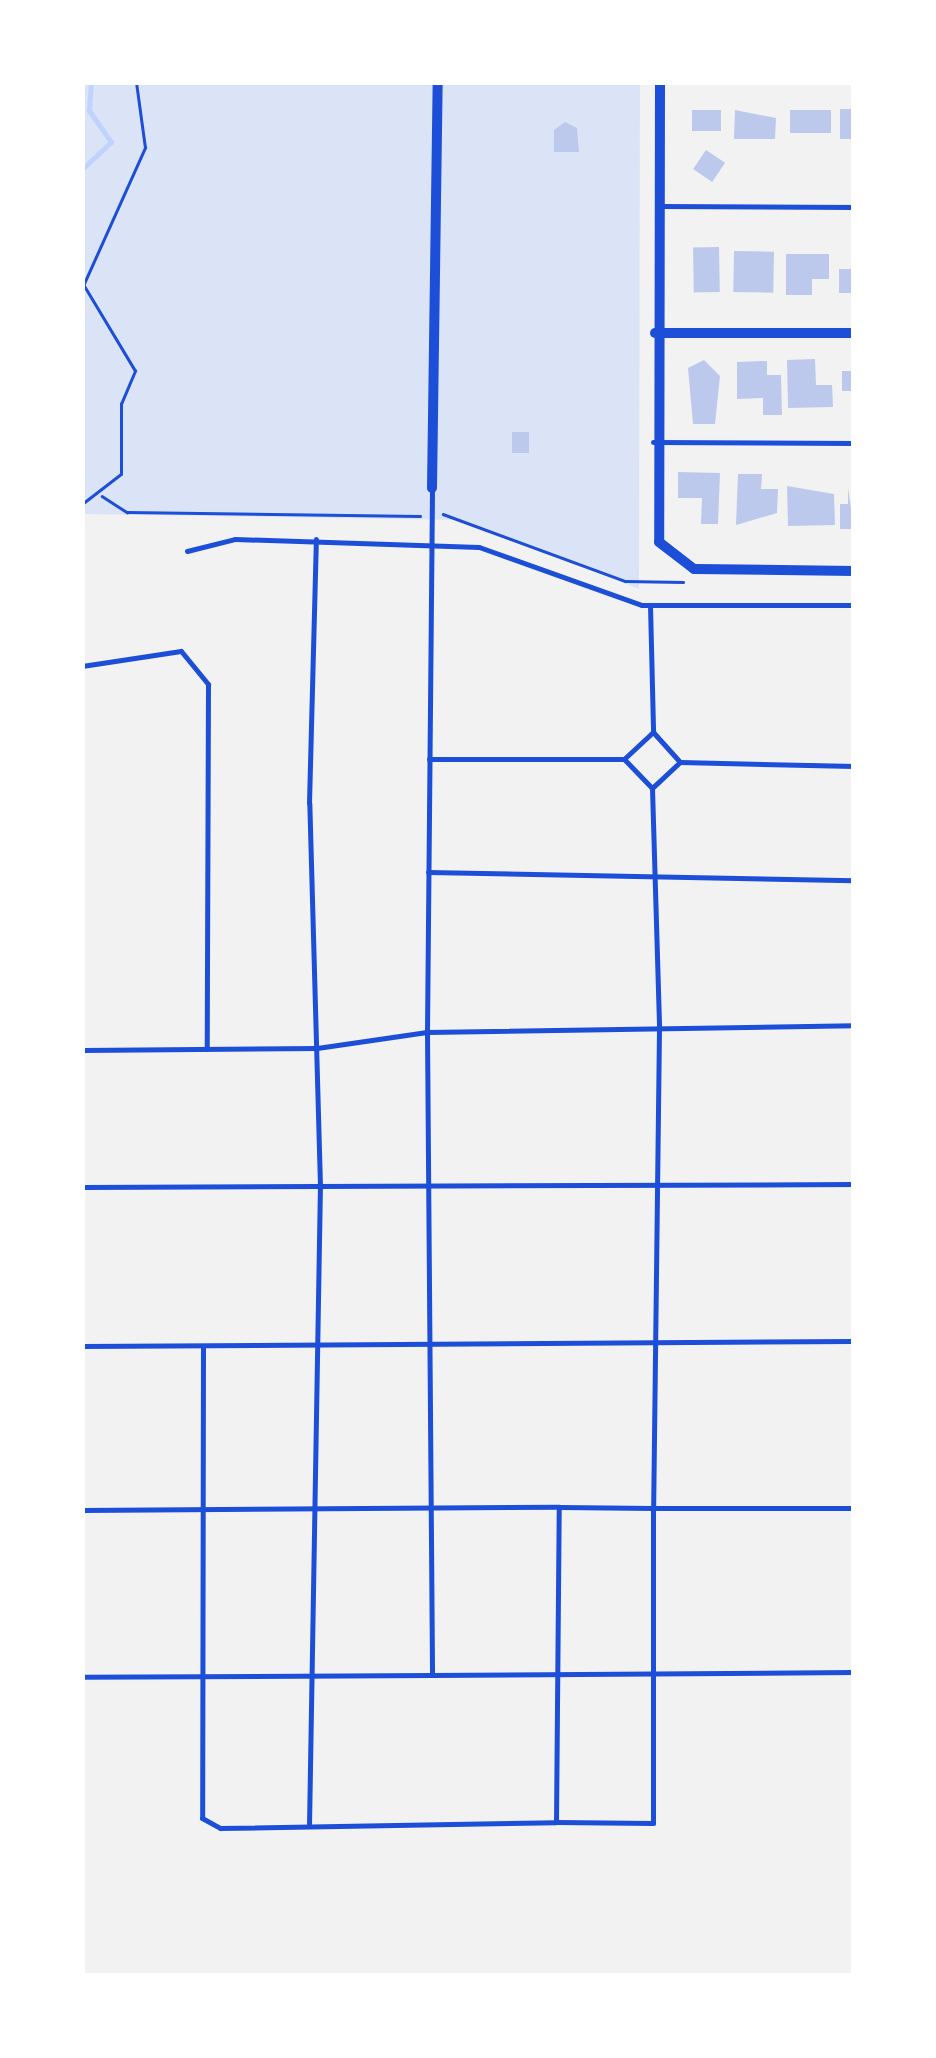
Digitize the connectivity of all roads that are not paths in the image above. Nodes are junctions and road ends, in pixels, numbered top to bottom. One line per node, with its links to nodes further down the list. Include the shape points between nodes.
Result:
1 (438, 82): 9 (street)
2 (660, 82): 3 (street)
3 (658, 206): 4 (lane); 5 (street)
4 (854, 207)
5 (656, 333): 6 (street); 7 (street)
6 (854, 333)
7 (653, 442): 8 (lane); 13 (street, via 654,530 694,569)
8 (854, 443)
9 (432, 488): 11 (lane)
10 (316, 539): 11 (lane); 12 (lane, via 235,539); 29 (lane, via 308,803)
11 (431, 543): 14 (lane, via 480,546); 18 (lane)
12 (187, 551)
13 (854, 572)
14 (650, 605): 15 (lane); 17 (lane)
15 (854, 606)
16 (82, 666): 30 (lane, via 181,651 208,684)
17 (653, 732): 19 (lane); 20 (lane)
18 (430, 759): 19 (lane); 23 (lane)
19 (624, 759): 22 (lane)
20 (680, 762): 21 (lane); 22 (lane)
21 (854, 766)
22 (652, 788): 24 (lane)
23 (428, 872): 24 (lane); 28 (lane)
24 (655, 879): 25 (lane); 27 (lane)
25 (854, 880)
26 (854, 1025): 27 (lane)
27 (659, 1028): 28 (lane); 32 (lane)
28 (427, 1032): 29 (lane); 35 (lane)
29 (316, 1048): 30 (lane); 34 (lane)
30 (207, 1049): 31 (lane)
31 (82, 1050)
32 (658, 1184): 33 (lane); 35 (lane); 38 (lane)
33 (854, 1184)
34 (320, 1186): 35 (lane); 36 (lane); 40 (lane)
35 (428, 1186): 39 (lane)
36 (82, 1187)
37 (854, 1341): 38 (lane)
38 (656, 1342): 39 (lane); 47 (lane)
39 (430, 1344): 40 (lane); 43 (lane)
40 (318, 1345): 42 (lane); 44 (lane)
41 (82, 1346): 42 (lane)
42 (203, 1346): 45 (lane)
43 (431, 1505): 44 (lane); 46 (lane); 52 (lane)
44 (314, 1506): 45 (lane); 54 (lane)
45 (202, 1508): 49 (lane); 56 (lane)
46 (559, 1508): 47 (lane); 53 (lane)
47 (653, 1508): 48 (lane); 51 (lane)
48 (854, 1508)
49 (82, 1510)
50 (854, 1672): 51 (lane)
51 (654, 1674): 53 (lane); 57 (lane, via 653,1823)
52 (432, 1675): 53 (lane); 54 (lane)
53 (557, 1675): 57 (lane)
54 (311, 1676): 56 (lane); 58 (lane)
55 (82, 1677): 56 (lane)
56 (200, 1677): 58 (lane, via 202,1818 220,1828)
57 (556, 1822): 58 (lane)
58 (308, 1826)

